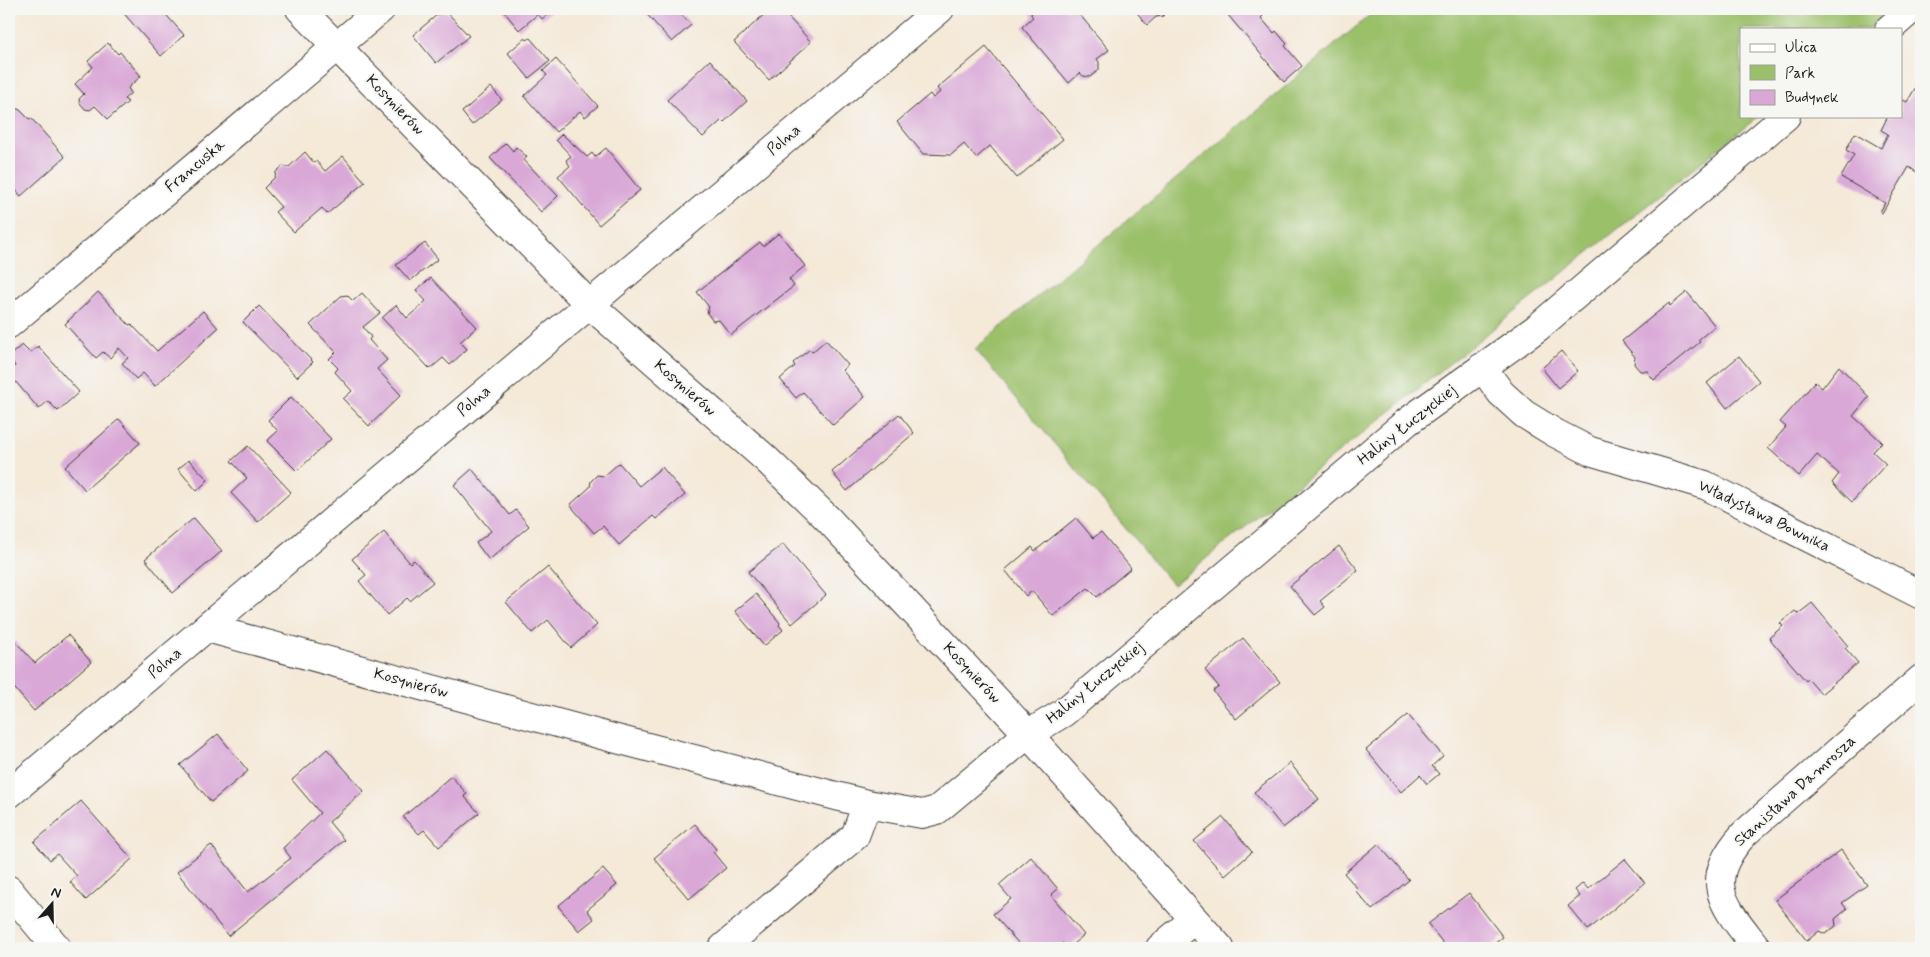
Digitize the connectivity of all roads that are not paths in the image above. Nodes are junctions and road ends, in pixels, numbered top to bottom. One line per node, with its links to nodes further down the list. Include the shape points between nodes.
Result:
1 (300, 9): 6 (street, Kosynierów)
2 (381, 9): 6 (street, Francuska)
3 (940, 9): 8 (street, Polna)
4 (1912, 9): 5 (street)
5 (1889, 28)
6 (338, 46): 8 (street, Kosynierów); 9 (street, Francuska)
7 (1784, 118): 10 (street, Haliny Łuczyckiej, via 1537,328)
8 (588, 304): 12 (street, Polna); 14 (street, Kosynierów, via 766,459 821,512)
9 (9, 324)
10 (1482, 367): 11 (street, Władysława Bownika, via 1524,414 1555,433 1590,451 1705,484); 14 (street, Haliny Łuczyckiej, via 1407,422 1063,712)
11 (1921, 595)
12 (207, 628): 15 (street, Polna); 16 (street, Kosynierów)
13 (1921, 679): 23 (street, Stanisława Damrosza, via 1752,827 1722,864 1720,888 1729,912)
14 (1028, 734): 16 (street, Kosynierów, via 937,810 922,814); 18 (street, Kosynierów)
15 (9, 794)
16 (867, 804): 20 (street, via 855,836)
17 (9, 890): 19 (street)
18 (1194, 920): 21 (street); 22 (street, Kosynierów)
19 (57, 948)
20 (723, 948)
21 (1160, 948)
22 (1220, 948)
23 (1758, 948)

